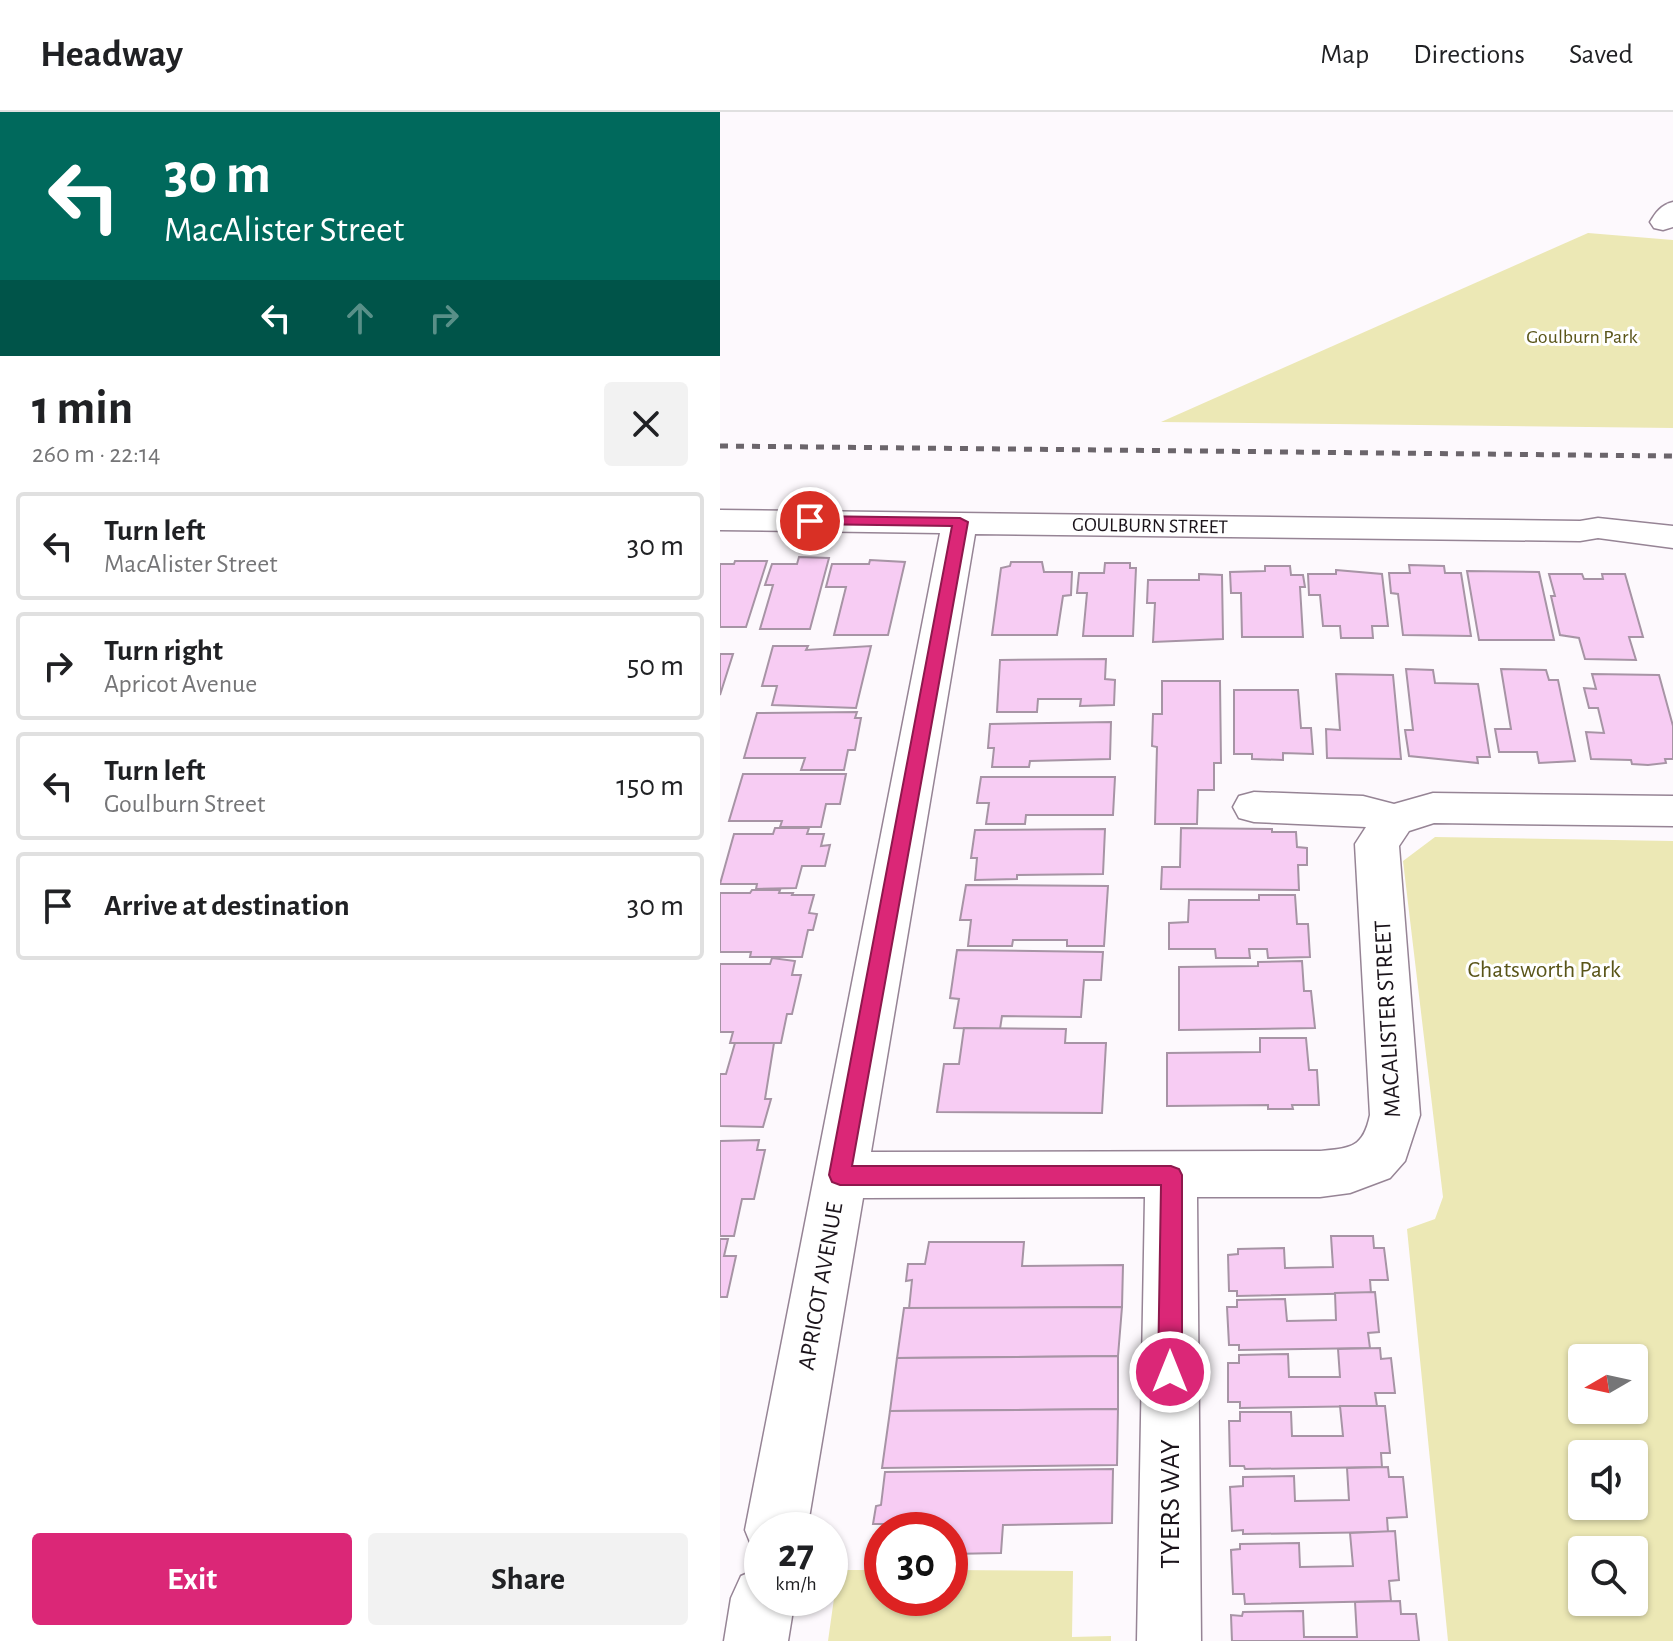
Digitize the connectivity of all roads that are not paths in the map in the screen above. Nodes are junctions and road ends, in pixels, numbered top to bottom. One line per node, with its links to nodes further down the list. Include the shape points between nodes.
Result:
1 (720, 520): 2 (street, GOULBURN STREET)
2 (960, 522): 3 (street, GOULBURN STREET, via 1580,531 1631,545); 7 (street, APRICOT AVENUE)
3 (1670, 548)
4 (1254, 807): 6 (street, via 1363,811)
5 (1673, 811): 6 (street, via 1433,808)
6 (1394, 820): 8 (street, MACALISTER STREET, via 1377,844 1395,1093 1388,1145 1367,1166 1350,1171)
7 (840, 1175): 8 (street, MACALISTER STREET); 9 (street, APRICOT AVENUE)
8 (1171, 1175): 12 (street, TYERS WAY)
9 (779, 1512)
10 (760, 1616): 11 (street)
11 (756, 1641)
12 (1169, 1641)

